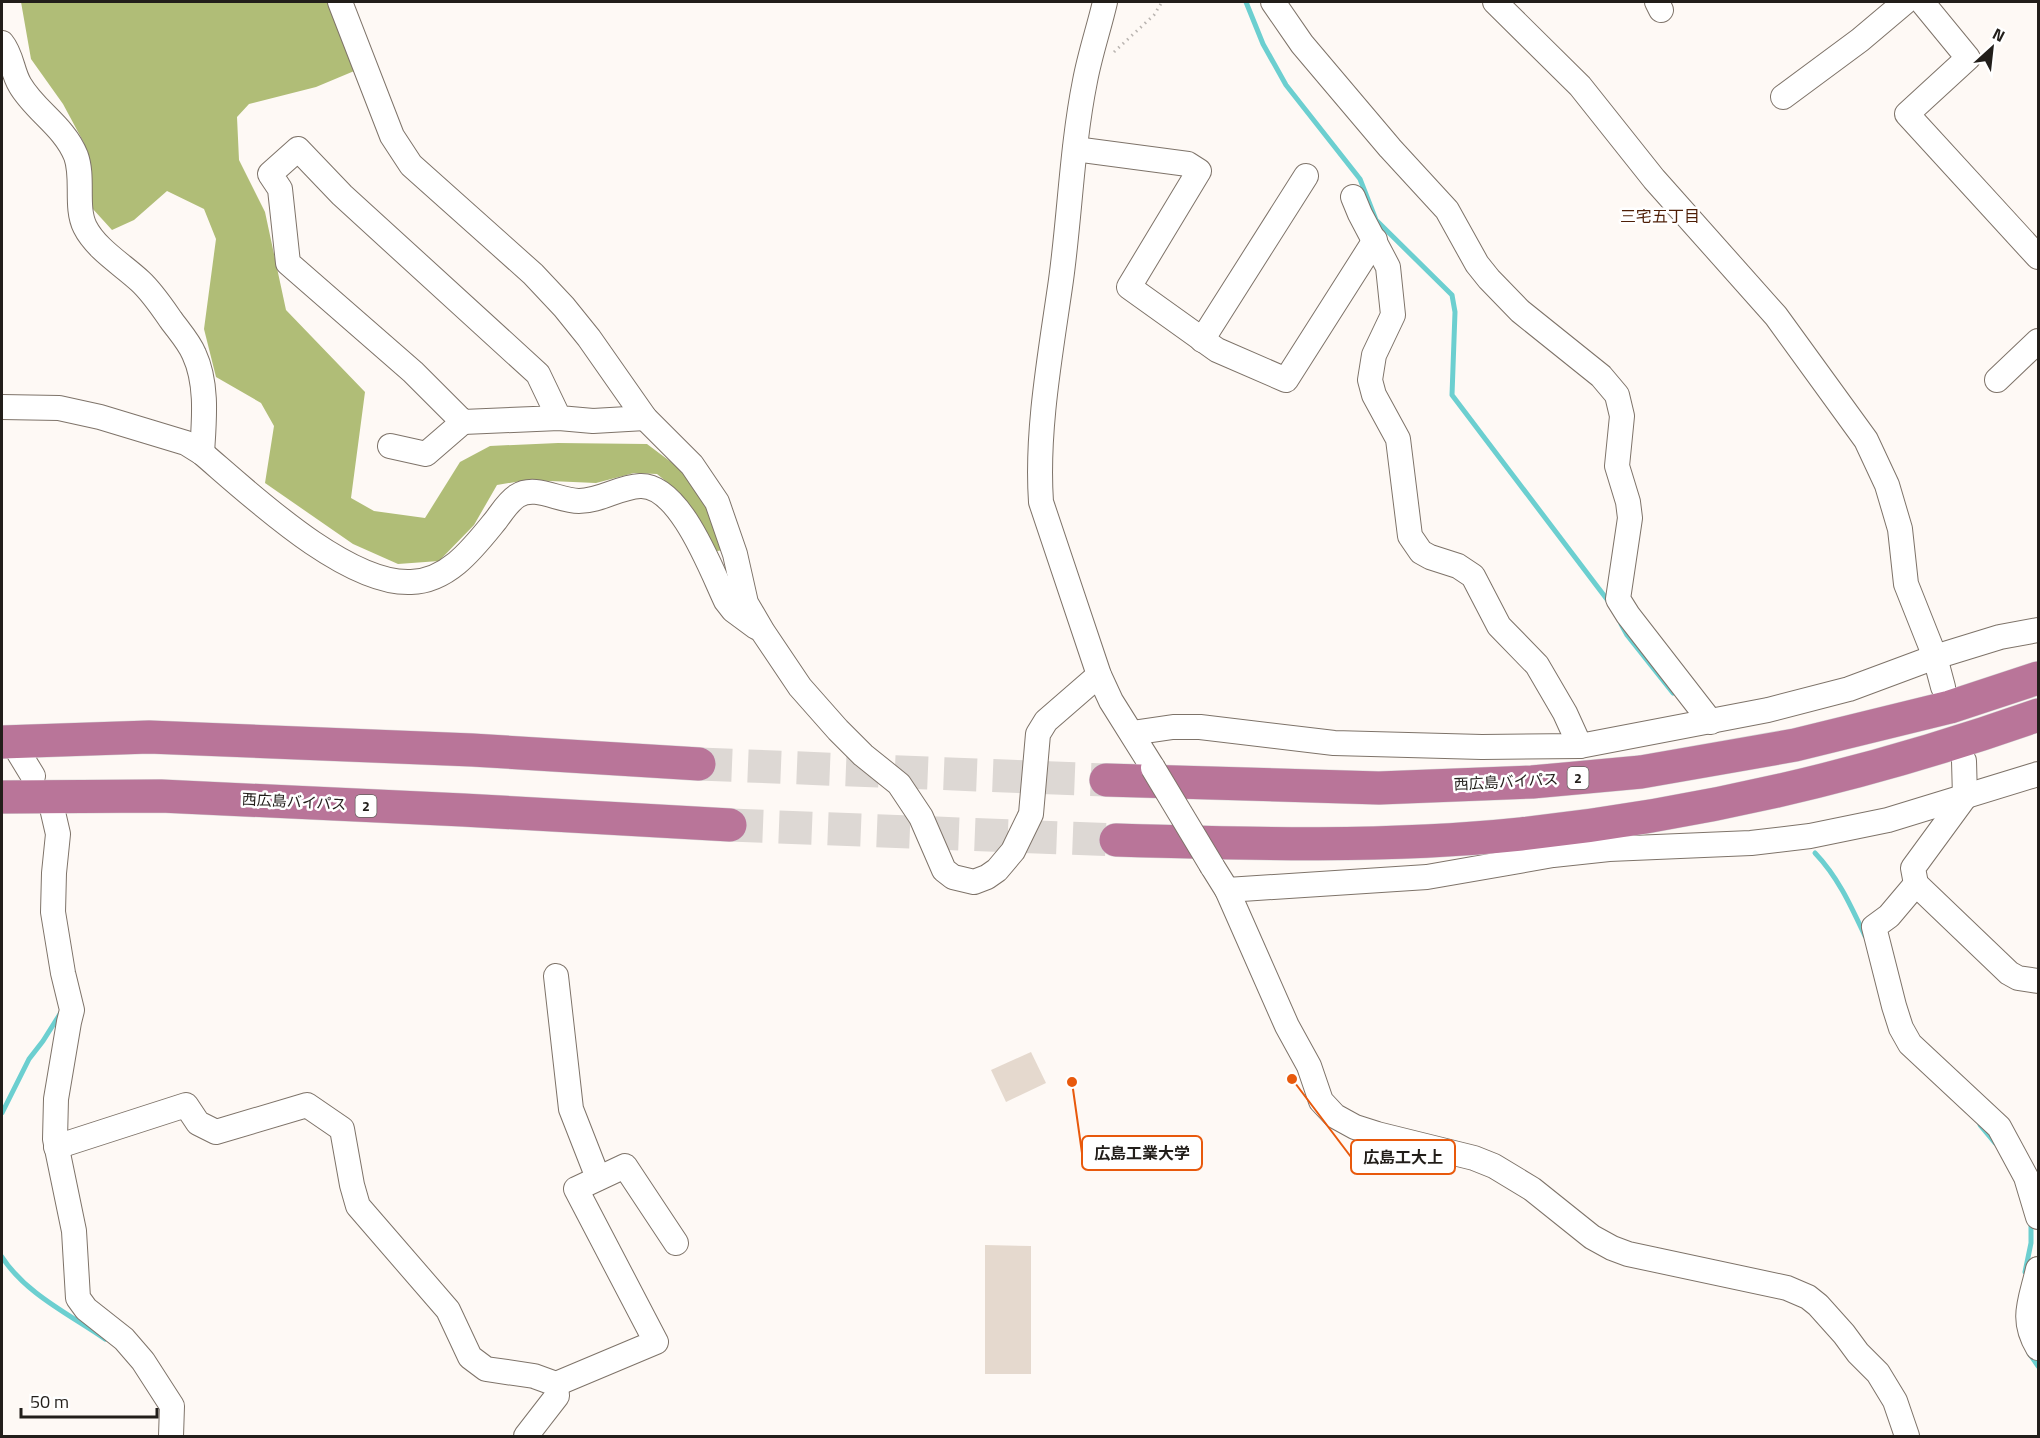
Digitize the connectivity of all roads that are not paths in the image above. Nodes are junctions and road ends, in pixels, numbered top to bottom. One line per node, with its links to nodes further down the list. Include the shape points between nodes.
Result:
1 (340, 2): 19 (street, via 401,153 506,248 564,307)
2 (1106, 2): 9 (street, via 1085,80)
3 (1273, 2): 30 (street, via 1302,44 1447,210 1477,264 1490,279 1520,311 1601,376 1617,395 1622,416 1617,466 1630,518 1618,599)
4 (1495, 2): 25 (street, via 1580,86 1654,179 1776,316 1866,440 1887,485 1900,529 1906,584)
5 (1905, 2): 8 (street)
6 (1922, 2): 13 (street, via 1968,58 1907,114)
7 (2, 43): 22 (street, via 26,95 54,122 76,156 84,226 98,244 142,282 194,354 205,406)
8 (1783, 97)
9 (1075, 149): 14 (street, via 1188,164 1199,171 1129,287); 26 (street, via 1050,344 1041,502)
10 (1306, 176): 14 (street)
11 (1353, 196): 12 (street)
12 (1375, 240): 14 (street, via 1286,380); 32 (street, via 1388,267 1393,315 1374,355 1370,380 1398,439 1410,536 1421,552 1473,576 1499,626 1537,665)
13 (2038, 257)
14 (1202, 340)
15 (2038, 341): 16 (street)
16 (1997, 381)
17 (2, 407): 22 (street, via 59,408 100,417 186,443)
18 (559, 418): 19 (street); 20 (street); 20 (street, via 538,374 342,195 298,149 270,174 280,189 288,263 413,372)
19 (645, 418): 24 (street, via 692,465 717,502 746,603)
20 (463, 422): 21 (street, via 426,454)
21 (390, 446)
22 (202, 453): 24 (street, via 300,534 342,562 364,573 400,582 434,577 459,562 519,495 542,492 578,501 643,485 660,491 673,504 688,524 726,601)
23 (2038, 630): 25 (street)
24 (763, 632): 26 (street, via 800,687 838,730 899,784 921,817 944,870 953,877 974,882 997,870 1027,825 1038,734 1046,721)
25 (1935, 657): 28 (street); 30 (street, via 1849,689)
26 (1099, 675): 31 (street)
27 (2038, 678): 38 (highway, 西広島バイパス / 2, via 1950,707 1795,745 1641,772 1532,782 1379,788)
28 (1943, 687)
29 (2038, 714): 43 (highway, via 1961,742 1795,788 1638,819 1519,834 1397,842 1276,845)
30 (1711, 722): 32 (street)
31 (1132, 733): 32 (street, via 1200,727 1334,743); 45 (street, bridge)
32 (1580, 746)
33 (10, 748): 35 (highway, via 149,737); 37 (street)
34 (1964, 761): 40 (street)
35 (699, 764)
36 (2038, 774): 40 (street)
37 (33, 776)
38 (1106, 780)
39 (2, 796): 42 (highway, 西広島バイパス / 2, via 161,796)
40 (1965, 797): 44 (street, via 1913,868); 45 (street, via 1888,820 1751,843 1608,849 1426,877)
41 (52, 808): 48 (street, via 58,834 53,912 72,1010 56,1099)
42 (730, 825)
43 (1116, 840)
44 (1916, 884): 47 (street, via 2009,973); 50 (street, via 1889,916 1874,927 1901,1028 1910,1044 1999,1128 2026,1177)
45 (1227, 890): 57 (street, via 1287,1026 1310,1066 1321,1101 1335,1116 1377,1134 1494,1166 1612,1248 1787,1288 1808,1297 1829,1315 1878,1373 1895,1401)
46 (556, 976): 49 (street, via 571,1109)
47 (2038, 981)
48 (56, 1147): 54 (street, via 186,1105 198,1123 216,1132 307,1105 342,1129 358,1206 448,1310 470,1357 486,1370); 55 (street, via 74,1231 78,1298 143,1361 172,1406)
49 (598, 1178): 51 (street, via 625,1166); 54 (street, via 576,1189 656,1342)
50 (2038, 1217)
51 (676, 1243)
52 (2038, 1269): 53 (street, via 2028,1310 2028,1326)
53 (2038, 1348)
54 (556, 1384): 56 (street, via 557,1396)
55 (171, 1437)
56 (526, 1437)
57 (1907, 1437)

